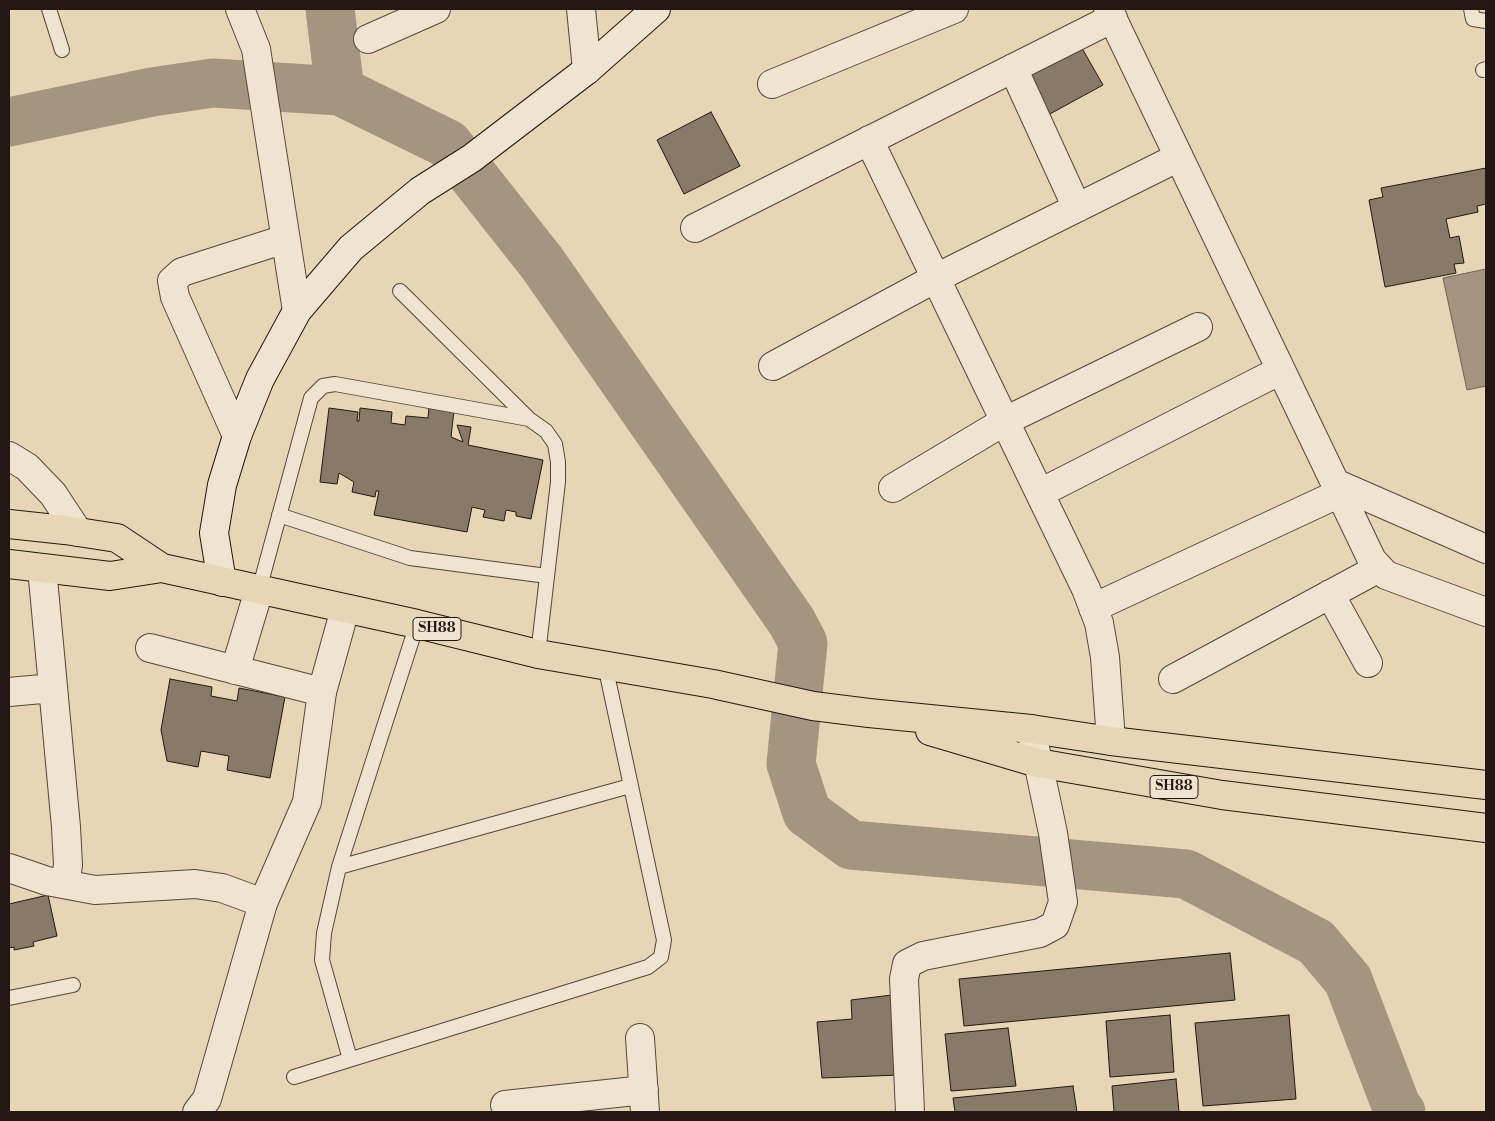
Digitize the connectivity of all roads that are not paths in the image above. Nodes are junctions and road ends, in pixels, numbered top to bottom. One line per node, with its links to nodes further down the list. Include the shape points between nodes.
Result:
1 (49, 9): 11 (lane)
2 (240, 9): 19 (street, via 256,49)
3 (436, 9): 10 (street)
4 (581, 9): 13 (street)
5 (656, 9): 13 (street)
6 (954, 9): 14 (street)
7 (1471, 9): 9 (lane, via 1473,19)
8 (1111, 13): 12 (street); 16 (street)
9 (1486, 21)
10 (368, 39)
11 (62, 50)
12 (1013, 68): 15 (street); 17 (street)
13 (587, 70): 22 (street, via 472,158 420,191 351,248)
14 (772, 84)
15 (869, 140): 18 (street); 20 (street)
16 (1179, 157): 17 (street); 25 (street)
17 (1077, 208): 20 (street)
18 (695, 228)
19 (285, 238): 22 (street); 28 (street, via 182,272 172,281 175,297)
20 (936, 278): 24 (street); 27 (street)
21 (400, 291): 26 (lane)
22 (296, 311): 28 (street, via 260,378)
23 (1198, 327): 27 (street)
24 (773, 366)
25 (1281, 370): 31 (street); 32 (street)
26 (530, 418): 33 (lane, via 335,384 322,386 311,398); 41 (lane, via 546,431 555,444 558,462)
27 (1005, 421): 30 (street); 32 (street)
28 (237, 436): 42 (street, via 222,485 214,534)
29 (9, 456): 35 (street, via 27,467 53,494)
30 (893, 488)
31 (1337, 488): 36 (street); 40 (street); 46 (street)
32 (1040, 493): 46 (street)
33 (279, 515): 41 (lane, via 410,558); 43 (lane)
34 (9, 524): 35 (main road, SH88)
35 (78, 532): 39 (main road, SH88, via 117,538)
36 (1486, 549)
37 (9, 564): 38 (main road, SH88)
38 (42, 568): 39 (main road, SH88, via 110,576); 55 (street)
39 (162, 568): 42 (main road, SH88)
40 (1379, 568): 44 (street); 47 (street, via 1386,575)
41 (547, 576): 50 (lane)
42 (222, 582): 43 (main road, SH88)
43 (259, 590): 45 (main road, SH88); 53 (street)
44 (1330, 594): 51 (street); 54 (street)
45 (345, 608): 48 (main road, SH88); 57 (street)
46 (1093, 608): 60 (street, via 1105,657)
47 (1486, 612)
48 (418, 624): 50 (main road, SH88); 65 (lane)
49 (150, 648): 53 (street)
50 (538, 654): 52 (main road, SH88)
51 (1368, 663)
52 (604, 665): 58 (main road, SH88, via 813,706); 63 (lane)
53 (235, 670): 57 (street)
54 (1173, 679)
55 (53, 688): 56 (street); 67 (street, via 66,827 68,865)
56 (9, 692)
57 (322, 692): 68 (street, via 307,802)
58 (868, 713): 59 (main road, SH88); 61 (main road, SH88)
59 (1031, 729): 60 (main road, SH88); 61 (street)
60 (1111, 741): 62 (main road, SH88)
61 (1038, 763): 64 (main road, SH88, via 1222,795); 77 (street, via 1063,902 1055,925 1040,933 923,956 907,964 904,979)
62 (1486, 785)
63 (630, 786): 65 (lane); 72 (lane, via 664,940 661,957 648,968)
64 (1486, 828)
65 (339, 867): 72 (lane, via 324,933 322,960)
66 (9, 868): 67 (street)
67 (65, 884): 68 (street, via 95,890 195,884 222,888)
68 (263, 903): 76 (street, via 207,1099)
69 (73, 985): 70 (lane)
70 (9, 998)
71 (640, 1038): 74 (street)
72 (350, 1059): 73 (lane)
73 (294, 1077)
74 (644, 1101): 75 (street)
75 (505, 1105)
76 (197, 1112)
77 (910, 1112)

